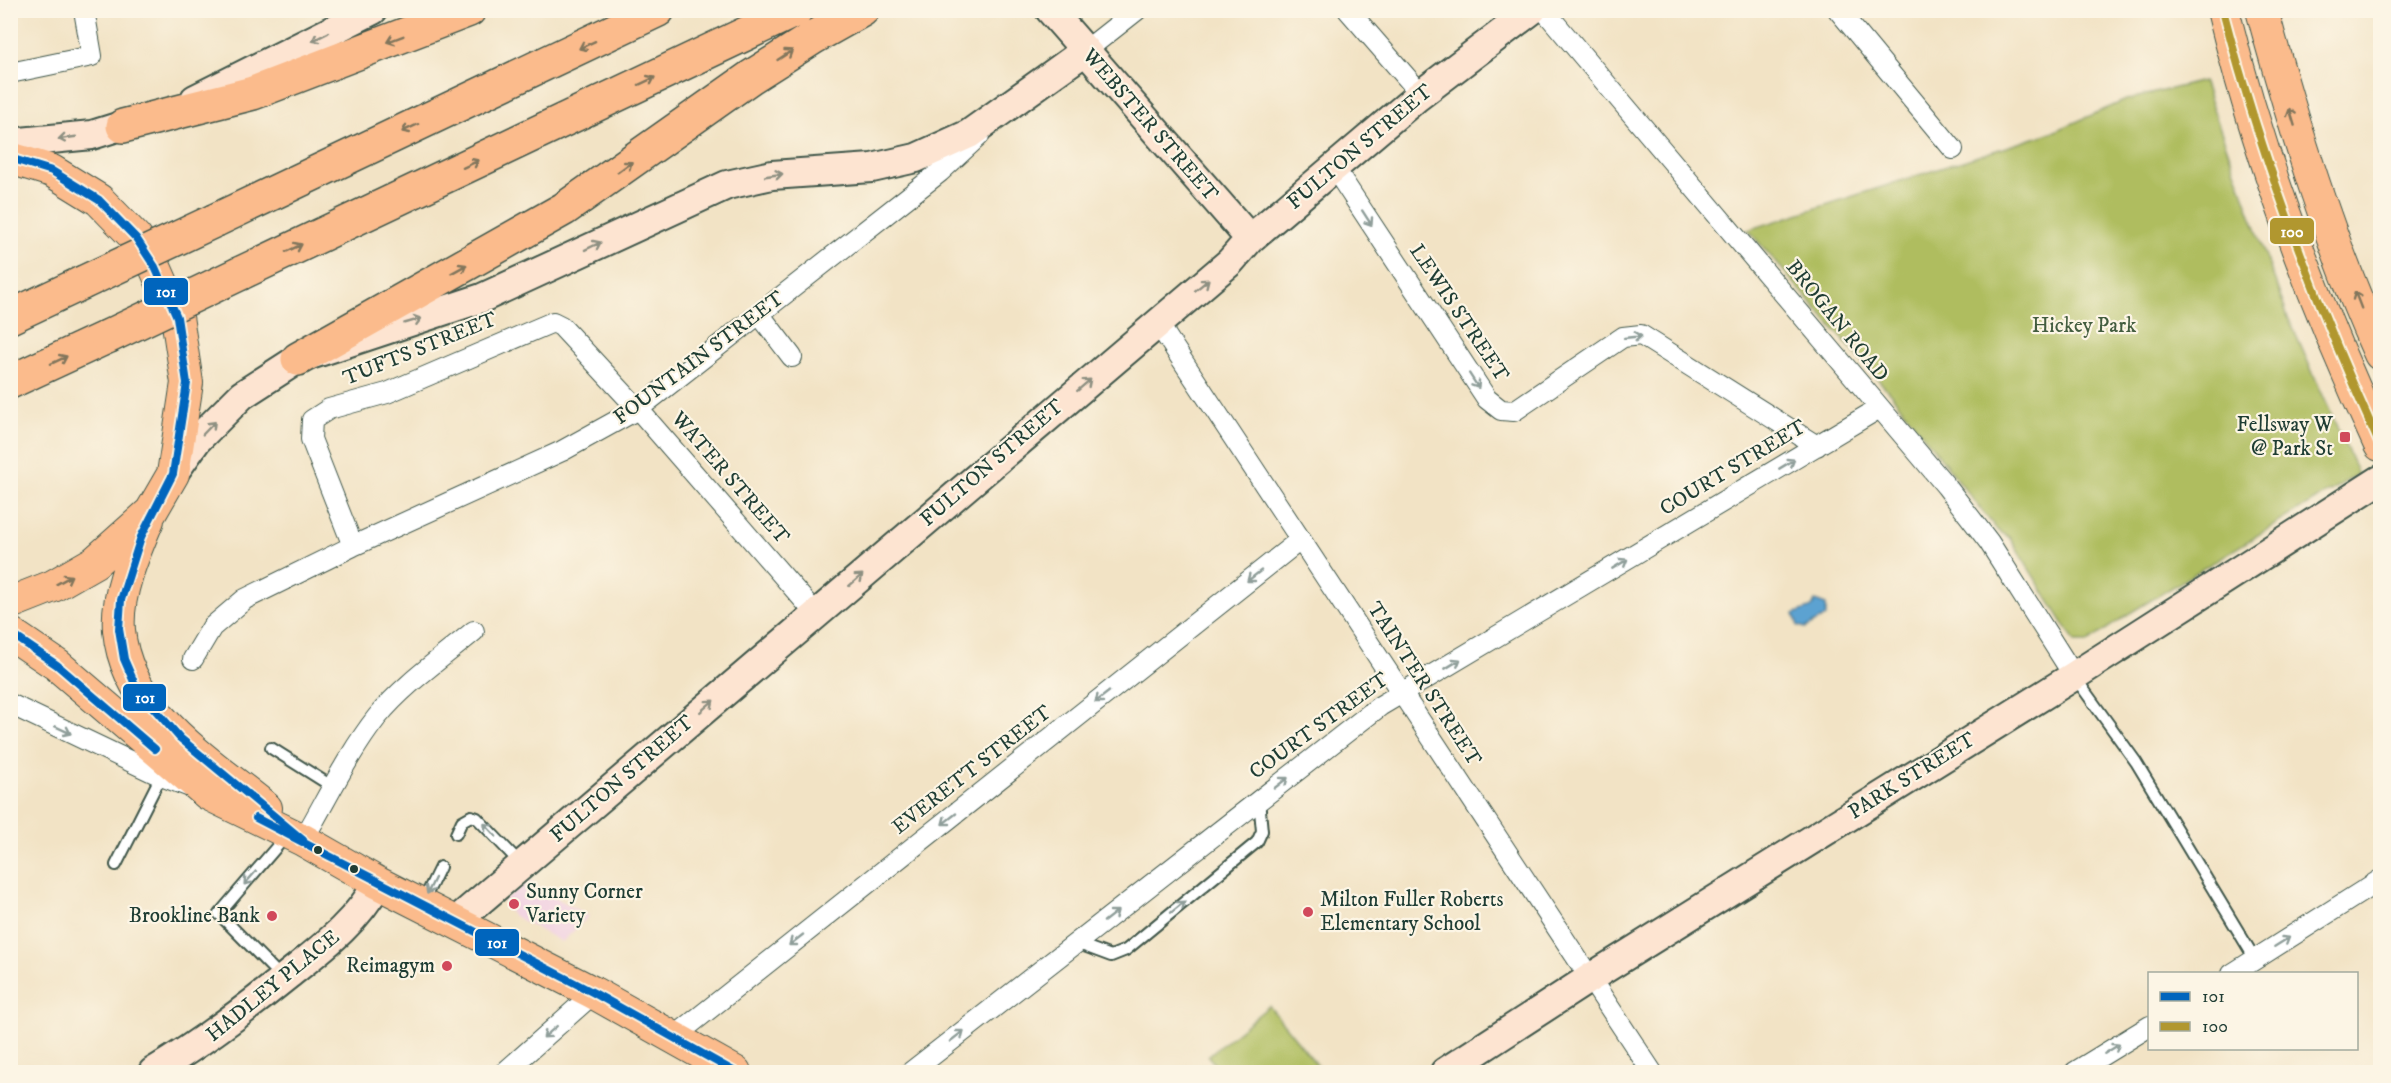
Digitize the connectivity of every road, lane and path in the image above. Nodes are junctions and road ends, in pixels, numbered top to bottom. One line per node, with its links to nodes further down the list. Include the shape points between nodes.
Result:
1 (84, 10): 16 (street, via 92,57)
2 (373, 10): 19 (street, one-way to 19, via 194,100)
3 (469, 10): 19 (highway, one-way to 19, via 253,93)
4 (658, 10): 26 (highway, one-way to 26, bridge)
5 (796, 10): 32 (highway, one-way to 5, bridge)
6 (862, 10): 31 (highway, one-way to 6, via 564,209 751,77)
7 (1050, 10): 15 (street, WEBSTER STREET)
8 (1137, 10): 15 (street, FOUNTAIN STREET)
9 (1348, 10): 18 (street)
10 (1532, 10): 18 (street, FULTON STREET)
11 (1544, 10): 34 (street, BROGAN ROAD)
12 (1838, 10): 21 (street)
13 (2223, 10): 35 (main road, via 2281,204 2329,330)
14 (2262, 10): 29 (main road, one-way to 14, via 2297,135)
15 (1085, 51): 17 (street, FOUNTAIN STREET); 24 (street, WEBSTER STREET)
16 (10, 72)
17 (1022, 94): 25 (street, FOUNTAIN STREET, via 940,172); 31 (street, one-way to 17, via 482,298 727,185 772,175 872,168 916,158 969,134)
18 (1421, 94): 23 (street, FULTON STREET)
19 (123, 126): 20 (street, one-way to 20, via 92,135)
20 (10, 143)
21 (1953, 148)
22 (10, 158): 37 (main road, via 52,171 99,200 136,238 155,267 177,317 187,383)
23 (1335, 169): 24 (street, FULTON STREET); 36 (street, LEWIS STREET, one-way to 36, via 1486,399 1496,407 1506,411 1520,408 1623,337 1641,335)
24 (1251, 239): 27 (street, FULTON STREET, one-way to 24, via 1230,262)
25 (760, 315): 30 (street); 33 (street, FOUNTAIN STREET)
26 (10, 317)
27 (1156, 322): 40 (street, TAINTER STREET); 43 (street, FULTON STREET, one-way to 27)
28 (556, 323): 33 (street, WATER STREET); 41 (street, TUFTS STREET, via 543,324 387,393 329,409 312,420 310,430)
29 (2380, 354)
30 (792, 357)
31 (298, 359): 37 (street, one-way to 31, via 197,440 242,395)
32 (10, 382)
33 (638, 409): 41 (street, FOUNTAIN STREET, via 562,451); 43 (street, WATER STREET)
34 (1878, 409): 36 (street, COURT STREET); 47 (street, BROGAN ROAD, via 1989,542)
35 (2380, 445)
36 (1816, 446): 48 (street, COURT STREET, one-way to 36)
37 (173, 474): 39 (main road)
38 (2380, 480): 47 (street, PARK STREET)
39 (151, 512): 42 (main road, one-way to 39, via 53,586 95,562); 56 (main road, via 129,572 120,619 124,659 137,689 180,738)
40 (1300, 540): 48 (street, TAINTER STREET); 71 (street, EVERETT STREET, one-way to 71)
41 (353, 546): 46 (street, FOUNTAIN STREET, via 245,599 212,627)
42 (10, 603)
43 (816, 614): 58 (street, FULTON STREET, one-way to 43)
44 (474, 631): 52 (street, via 394,698 362,739)
45 (10, 633): 53 (main road, via 57,665)
46 (193, 659)
47 (2074, 676): 65 (lane, via 2136,762); 67 (street, PARK STREET)
48 (1402, 694): 54 (street, COURT STREET, one-way to 48, via 1380,706); 67 (street, TAINTER STREET)
49 (10, 704): 51 (street, one-way to 51)
50 (271, 748): 52 (lane)
51 (161, 776): 53 (street); 57 (lane)
52 (333, 787): 56 (street)
53 (208, 794): 56 (main road)
54 (1259, 800): 64 (street, COURT STREET, one-way to 54); 64 (lane, one-way to 54, via 1111,957 1126,950 1257,842 1262,831)
55 (456, 834): 58 (lane, one-way to 55, via 477,818 466,818)
56 (296, 837): 61 (main road); 68 (lane, one-way to 68, via 219,914)
57 (116, 865)
58 (522, 865): 63 (street, FULTON STREET)
59 (440, 867): 62 (lane, one-way to 62)
60 (2380, 880): 65 (street, one-way to 60)
61 (378, 883): 62 (main road); 68 (street, HADLEY PLACE, via 349,924)
62 (422, 905): 63 (main road)
63 (455, 922): 69 (main road)
64 (1076, 944): 75 (street, COURT STREET, one-way to 64)
65 (2255, 959): 66 (street)
66 (2235, 972)
67 (1590, 978): 76 (street, PARK STREET); 77 (street, TAINTER STREET)
68 (283, 979): 72 (street, HADLEY PLACE, via 199,1044)
69 (594, 993): 71 (main road); 73 (street, one-way to 73)
70 (2148, 1027): 78 (street, one-way to 70)
71 (674, 1037): 74 (main road)
72 (153, 1072)
73 (505, 1072)
74 (735, 1072)
75 (911, 1072)
76 (1444, 1072)
77 (1652, 1072)
78 (2075, 1072)

